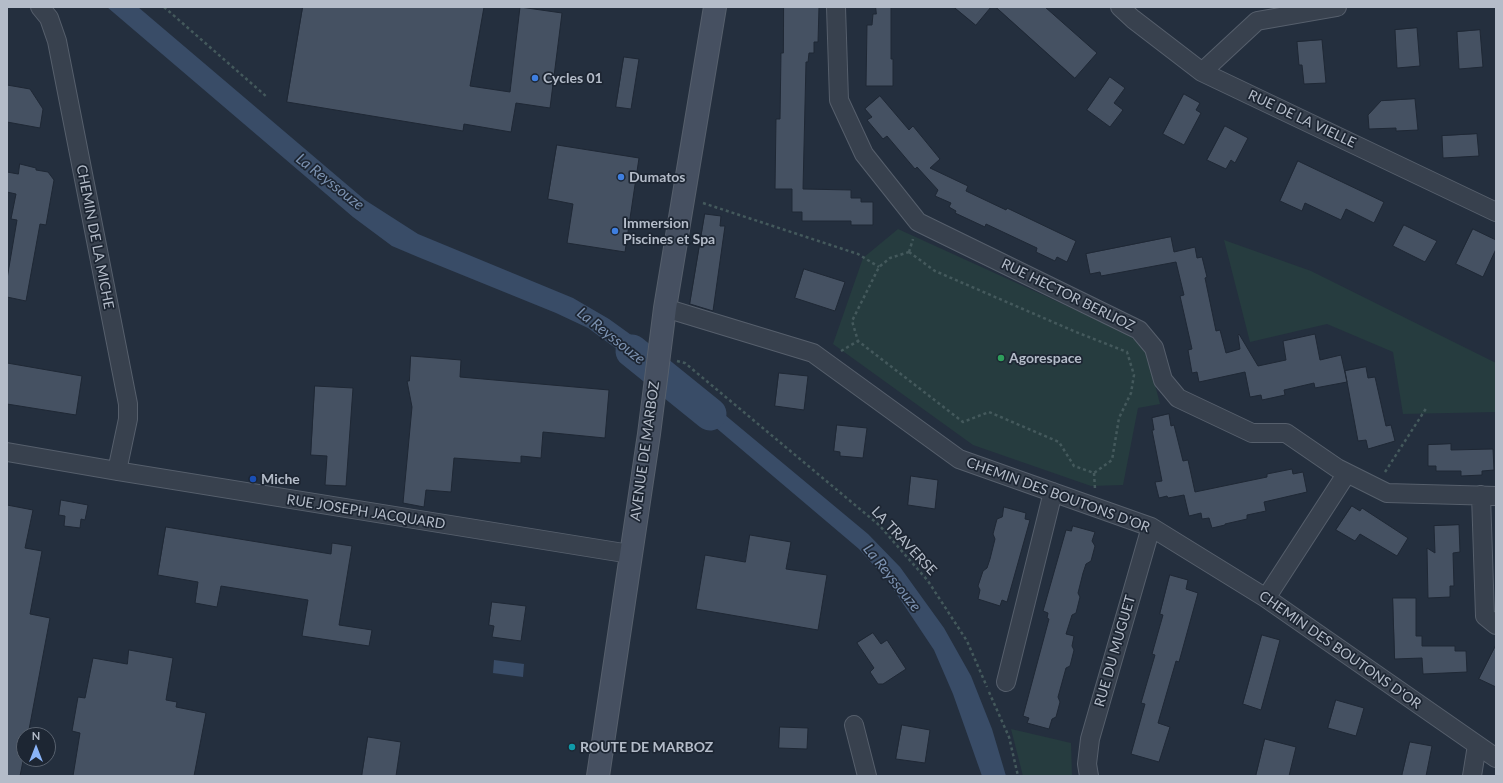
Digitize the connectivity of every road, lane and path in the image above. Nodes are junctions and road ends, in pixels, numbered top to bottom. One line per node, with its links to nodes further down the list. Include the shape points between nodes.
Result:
1 (40, 7): 16 (street, CHEMIN DE LA MICHE, via 49,18 57,41 128,404 128,419)
2 (164, 7): 8 (path)
3 (715, 7): 9 (main road, AVENUE DE MARBOZ)
4 (836, 7): 17 (street, RUE HECTOR BERLIOZ, via 839,100 864,154 918,222 1139,330 1154,348 1164,380 1178,398 1252,433 1286,433)
5 (1120, 7): 7 (street, RUE DE LA VIELLE)
6 (1337, 7): 7 (street, via 1257,21)
7 (1202, 72): 10 (street, RUE DE LA VIELLE)
8 (267, 97)
9 (683, 196): 11 (path, via 858,254); 12 (main road, AVENUE DE MARBOZ)
10 (1496, 212)
11 (879, 267): 11 (path, via 852,321 858,341 963,422 988,412 1059,442 1074,466 1094,473 1112,460 1119,418 1131,393 1134,375 1127,352 935,271 909,252 890,258)
12 (665, 308): 19 (street, CHEMIN DES BOUTONS D'OR, via 813,353 959,459); 22 (main road, AVENUE DE MARBOZ)
13 (679, 362): 31 (path, LA TRAVERSE, via 684,363 879,525 928,581 967,641 1009,737)
14 (1427, 407): 18 (path)
15 (7, 452): 16 (street, RUE JOSEPH JACQUARD)
16 (117, 471): 22 (street, RUE JOSEPH JACQUARD)
17 (1347, 473): 18 (street, RUE HECTOR BERLIOZ); 23 (street)
18 (1374, 487): 20 (street, RUE HECTOR BERLIOZ, via 1387,493)
19 (1053, 492): 21 (street, CHEMIN DES BOUTONS D'OR); 25 (street)
20 (1489, 495): 24 (street, via 1485,616)
21 (1151, 527): 23 (street, CHEMIN DES BOUTONS D'OR); 32 (street, RUE DU MUGUET, via 1090,738 1087,764)
22 (630, 554): 29 (main road, AVENUE DE MARBOZ)
23 (1266, 598): 27 (street, CHEMIN DES BOUTONS D'OR)
24 (1496, 625)
25 (1006, 682)
26 (854, 725): 30 (street)
27 (1477, 745): 28 (street, CHEMIN DES BOUTONS D'OR); 33 (street)
28 (1496, 758)
29 (598, 776)
30 (867, 776)
31 (1018, 776)
32 (1089, 776)
33 (1472, 776)

